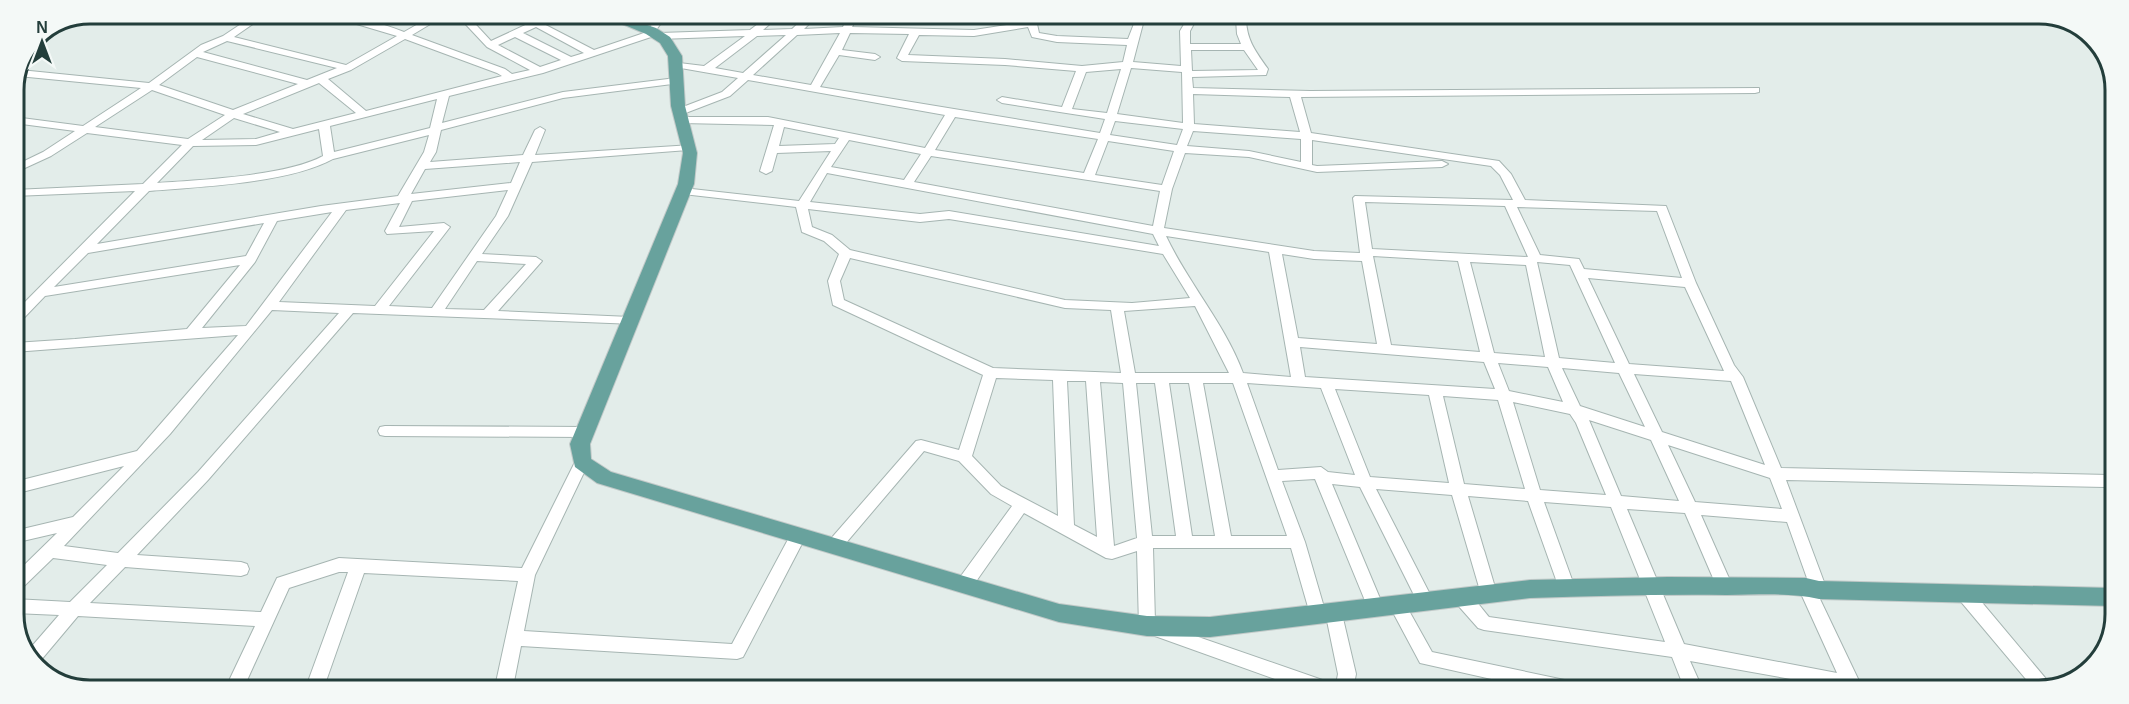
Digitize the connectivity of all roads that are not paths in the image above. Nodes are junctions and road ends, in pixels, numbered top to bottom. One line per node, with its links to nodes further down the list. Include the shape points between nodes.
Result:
1 (247, 24): 21 (street)
2 (366, 24): 20 (street)
3 (424, 24): 20 (street)
4 (470, 24): 23 (street)
5 (534, 24): 17 (street)
6 (538, 24): 28 (street)
7 (639, 24): 14 (main road)
8 (764, 24): 18 (street)
9 (804, 24): 16 (street)
10 (850, 24): 15 (street)
11 (1138, 24): 22 (street)
12 (1189, 24): 24 (street)
13 (1240, 24): 25 (street)
14 (657, 29): 18 (street); 28 (street); 36 (main road, via 675,56)
15 (848, 30): 16 (street); 19 (street); 26 (street)
16 (797, 31): 18 (street); 39 (street)
17 (515, 33): 23 (street); 30 (street)
18 (754, 33): 33 (street)
19 (915, 33): 22 (street, via 974,33 1032,24 1035,35 1057,39); 34 (street, via 902,58)
20 (405, 34): 32 (street); 40 (street)
21 (226, 38): 27 (street); 32 (street)
22 (1132, 42): 31 (street)
23 (490, 45): 35 (street)
24 (1186, 47): 25 (street); 37 (street)
25 (1247, 47): 37 (street, via 1262,73)
26 (836, 52): 29 (street); 44 (street)
27 (195, 53): 42 (street); 43 (street)
28 (594, 54): 30 (street)
29 (875, 57)
30 (570, 61): 35 (street)
31 (1127, 65): 34 (street); 37 (street); 56 (street)
32 (347, 68): 41 (street)
33 (707, 69): 36 (street); 39 (street)
34 (1082, 69): 51 (street)
35 (539, 71): 40 (street)
36 (676, 72): 55 (main road); 63 (street, via 563,95)
37 (1186, 72): 46 (street)
38 (26, 74): 43 (street)
39 (744, 76): 44 (street); 55 (street, via 726,94)
40 (510, 77): 47 (street)
41 (321, 79): 42 (street); 54 (street)
42 (309, 84): 53 (street)
43 (151, 86): 53 (street); 62 (street)
44 (813, 90): 52 (street)
45 (1755, 90): 48 (street)
46 (1188, 91): 48 (street); 61 (street)
47 (444, 93): 54 (street); 63 (street)
48 (1295, 94): 67 (street)
49 (1002, 100): 50 (street)
50 (1019, 103): 51 (street); 58 (street)
51 (1066, 111): 56 (street)
52 (952, 113): 58 (street); 74 (street)
53 (233, 114): 65 (street); 69 (street)
54 (363, 114): 60 (street)
55 (680, 116): 59 (street); 70 (main road)
56 (1111, 118): 61 (street); 68 (street)
57 (24, 121): 62 (street)
58 (1008, 122): 68 (street)
59 (780, 123): 66 (street); 73 (street)
60 (324, 125): 65 (street); 75 (street)
61 (1189, 127): 67 (street); 72 (street)
62 (84, 129): 69 (street); 78 (street)
63 (434, 129): 75 (street); 79 (street, via 430,152)
64 (540, 130): 76 (street)
65 (293, 133): 69 (street, via 256,142)
66 (846, 136): 71 (street); 74 (street)
67 (1306, 136): 80 (street); 91 (street, via 1495,163 1505,174)
68 (1105, 137): 72 (street); 83 (street)
69 (190, 143): 86 (street)
70 (688, 147): 76 (street); 88 (main road)
71 (839, 147): 73 (street); 81 (street)
72 (1181, 149): 80 (street, via 1249,154); 87 (street)
73 (772, 150): 82 (street)
74 (928, 152): 83 (street); 84 (street)
75 (329, 157): 86 (street, via 316,165 236,180)
76 (529, 157): 79 (street); 85 (street)
77 (1442, 164): 80 (street)
78 (24, 165)
79 (422, 166): 90 (street)
80 (1307, 168)
81 (824, 170): 84 (street); 92 (street)
82 (766, 171)
83 (1088, 178): 87 (street)
84 (907, 185): 95 (street)
85 (516, 186): 90 (street); 101 (street, via 502,216)
86 (144, 187): 89 (street); 97 (street)
87 (1166, 189): 95 (street)
88 (683, 191): 92 (street); 116 (main road)
89 (24, 193)
90 (405, 198): 93 (street); 113 (street, via 391,231 444,227)
91 (1515, 204): 100 (street, via 1359,198); 104 (street); 106 (street, via 1662,208)
92 (802, 206): 98 (street, via 920,218 949,215); 99 (street, via 806,229 828,238)
93 (342, 207): 94 (street); 109 (street)
94 (272, 219): 97 (street); 103 (street)
95 (1158, 231): 96 (street); 98 (street)
96 (1275, 249): 100 (street, via 1314,255); 119 (street)
97 (82, 250): 107 (street)
98 (1167, 251): 108 (street)
99 (846, 253): 110 (street, via 1065,304); 125 (street, via 834,281 838,302)
100 (1367, 255): 102 (street); 121 (street)
101 (474, 257): 114 (street); 115 (street, via 536,261)
102 (1463, 257): 104 (street); 122 (street)
103 (251, 259): 107 (street); 118 (street)
104 (1533, 259): 105 (street, via 1575,262); 123 (street)
105 (1579, 273): 106 (street); 124 (street)
106 (1690, 284): 128 (street)
107 (40, 293): 112 (street)
108 (1198, 301): 110 (street); 132 (street)
109 (268, 306): 111 (street); 117 (street)
110 (1118, 306): 129 (street)
111 (350, 309): 113 (street); 167 (street, via 203,476)
112 (24, 310)
113 (379, 310): 114 (street)
114 (435, 313): 115 (street)
115 (487, 315): 116 (street)
116 (630, 321): 139 (main road)
117 (250, 330): 118 (street); 141 (street)
118 (191, 333): 120 (street)
119 (1291, 342): 121 (street); 133 (street)
120 (24, 347)
121 (1385, 351): 122 (street)
122 (1488, 356): 123 (street); 136 (street)
123 (1553, 362): 124 (street); 137 (street)
124 (1622, 367): 128 (street); 140 (street)
125 (991, 373): 126 (street); 142 (street)
126 (1060, 377): 127 (street); 157 (street)
127 (1093, 377): 129 (street); 165 (street)
128 (1736, 377): 144 (street)
129 (1129, 378): 130 (street); 161 (street)
130 (1161, 378): 131 (street); 162 (street)
131 (1195, 378): 132 (street); 160 (street)
132 (1239, 378): 133 (street); 145 (street)
133 (1299, 381): 134 (street)
134 (1326, 383): 135 (street); 147 (street)
135 (1435, 391): 136 (street); 150 (street)
136 (1504, 395): 137 (street); 151 (street)
137 (1572, 408): 140 (street); 152 (street, via 1583,422)
138 (385, 431): 139 (street)
139 (585, 432): 143 (main road, via 580,444)
140 (1658, 435): 144 (street); 154 (street)
141 (142, 456): 149 (street); 156 (street)
142 (964, 457): 153 (street, via 996,490); 164 (street, via 921,445)
143 (582, 462): 159 (main road, via 604,478); 170 (street)
144 (1775, 474): 148 (street); 155 (street)
145 (1272, 476): 146 (street, via 1321,473); 163 (street)
146 (1322, 477): 147 (street); 185 (street)
147 (1365, 482): 150 (street); 181 (street)
148 (2105, 483)
149 (24, 486)
150 (1458, 489): 151 (street); 178 (street)
151 (1534, 495): 152 (street); 175 (street)
152 (1617, 501): 154 (street); 173 (street)
153 (1022, 504): 157 (street); 172 (street)
154 (1692, 507): 155 (street); 174 (street)
155 (1793, 516): 176 (street)
156 (77, 523): 158 (street); 166 (street)
157 (1066, 528): 165 (street)
158 (24, 535)
159 (798, 536): 164 (main road); 189 (street, via 737,652)
160 (1224, 541): 162 (street); 163 (street)
161 (1145, 542): 162 (street); 165 (street, via 1113,553); 188 (street)
162 (1185, 542)
163 (1297, 542): 186 (street)
164 (834, 546): 172 (main road)
165 (1106, 549)
166 (51, 551): 167 (street); 171 (street)
167 (121, 560): 169 (street); 184 (street)
168 (358, 567): 170 (street); 187 (street, via 339,566 283,583); 193 (street)
169 (241, 569)
170 (527, 575): 189 (street)
171 (24, 576)
172 (964, 585): 188 (main road, via 1059,614)
173 (1649, 585): 174 (main road); 175 (main road); 190 (street)
174 (1724, 585): 176 (main road)
175 (1567, 588): 178 (main road)
176 (1812, 589): 177 (main road); 200 (street)
177 (1963, 592): 180 (main road); 201 (street)
178 (1489, 594): 179 (main road)
179 (1461, 597): 181 (main road); 190 (street, via 1484,623)
180 (2105, 597)
181 (1426, 602): 182 (main road)
182 (1397, 605): 185 (main road); 197 (street, via 1426,658)
183 (24, 606): 184 (street)
184 (75, 608): 187 (street); 191 (street)
185 (1376, 608): 186 (main road)
186 (1326, 615): 188 (main road, via 1210,627); 196 (street)
187 (266, 619): 192 (street)
188 (1147, 626): 195 (street)
189 (514, 638): 194 (street)
190 (1679, 651): 198 (street); 199 (street)
191 (37, 653)
192 (238, 680)
193 (318, 680)
194 (505, 680)
195 (1300, 680)
196 (1346, 680)
197 (1528, 680)
198 (1690, 680)
199 (1840, 680)
200 (1850, 680)
201 (2037, 680)

